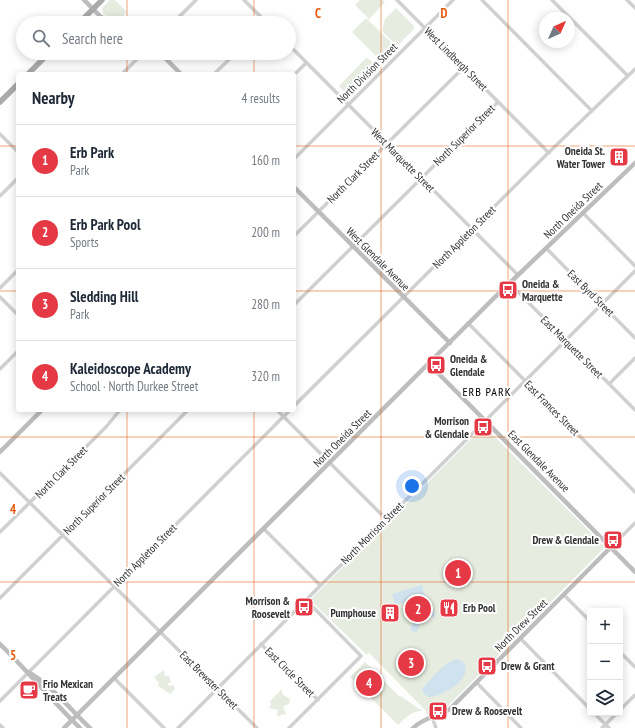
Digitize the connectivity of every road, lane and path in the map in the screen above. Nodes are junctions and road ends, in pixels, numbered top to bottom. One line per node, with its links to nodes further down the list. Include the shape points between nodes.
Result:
1 (84, 0): 11 (main road)
2 (102, 0): 11 (main road)
3 (196, 0): 14 (street)
4 (244, 0): 15 (street)
5 (397, 0): 16 (street, West Lindbergh Street)
6 (453, 0): 16 (street, North Division Street)
7 (482, 0): 35 (street)
8 (552, 0): 30 (street)
9 (627, 0): 10 (street)
10 (635, 8)
11 (93, 9): 12 (main road); 13 (main road)
12 (86, 16)
13 (99, 16)
14 (180, 16)
15 (259, 16)
16 (425, 28): 23 (street, West Lindbergh Street); 34 (street, North Division Street)
17 (296, 52): 22 (street, West Marquette Street)
18 (42, 60): 25 (main road)
19 (136, 60): 26 (street)
20 (167, 60): 27 (main road)
21 (229, 60): 28 (street)
22 (306, 63): 29 (street); 34 (street, West Marquette Street)
23 (464, 67): 33 (street, West Lindbergh Street); 37 (street, North Clark Street)
24 (635, 69): 30 (street, North Appleton Street)
25 (30, 72)
26 (124, 72)
27 (179, 72)
28 (216, 72)
29 (296, 73)
30 (628, 76): 35 (street, North Appleton Street)
31 (16, 86): 32 (main road)
32 (0, 102)
33 (498, 102): 39 (street, West Lindbergh Street); 42 (street, North Superior Street)
34 (348, 104): 37 (street, West Marquette Street); 40 (street, North Division Street)
35 (592, 111): 39 (street, North Appleton Street)
36 (0, 134): 38 (street)
37 (387, 144): 42 (street, West Marquette Street); 46 (street, North Clark Street)
38 (16, 150)
39 (548, 153): 48 (street, North Appleton Street)
40 (296, 156)
41 (635, 163): 47 (main road, North Oneida Street)
42 (421, 178): 48 (street, West Marquette Street); 50 (street, North Superior Street)
43 (16, 180): 45 (street)
44 (296, 189): 46 (main road, West Glendale Avenue)
45 (0, 196)
46 (319, 212): 49 (street, North Clark Street); 50 (main road, West Glendale Avenue)
47 (583, 213): 51 (main road, North Oneida Street); 52 (street)
48 (472, 228): 55 (street, West Marquette Street); 59 (street, North Appleton Street)
49 (296, 234)
50 (353, 246): 59 (main road, West Glendale Avenue); 60 (street, North Superior Street)
51 (546, 248): 55 (main road, North Oneida Street); 61 (street, East Byrd Street)
52 (635, 266)
53 (635, 271): 61 (street, North Morrison Street)
54 (16, 272): 57 (street)
55 (518, 274): 56 (main road, North Oneida Street)
56 (509, 283): 63 (main road, North Oneida Street); 65 (street, East Marquette Street)
57 (0, 288)
58 (0, 297): 62 (street)
59 (404, 297): 66 (main road, West Glendale Avenue); 73 (street, North Appleton Street)
60 (296, 302)
61 (602, 304): 64 (street, East Byrd Street); 65 (street, North Morrison Street)
62 (16, 313)
63 (468, 323): 66 (main road, North Oneida Street); 71 (street, East Frances Street)
64 (635, 338)
65 (566, 340): 71 (street, North Morrison Street); 72 (street, East Marquette Street)
66 (450, 343): 69 (main road, North Oneida Street)
67 (16, 353): 70 (street)
68 (635, 358): 72 (street)
69 (429, 364): 81 (main road, East Glendale Avenue); 83 (main road, North Oneida Street)
70 (0, 369)
71 (525, 381): 81 (street, North Morrison Street); 85 (street, East Frances Street)
72 (609, 384): 74 (street, East Marquette Street)
73 (296, 404)
74 (635, 410)
75 (40, 412): 82 (main road)
76 (186, 412): 91 (street, North Superior Street)
77 (278, 412): 80 (street)
78 (288, 412): 80 (street, North Appleton Street)
79 (117, 413): 86 (street, North Clark Street)
80 (283, 417): 83 (street); 95 (street, North Appleton Street)
81 (485, 420): 87 (street, North Morrison Street); 92 (main road, East Glendale Avenue)
82 (0, 452)
83 (330, 463): 87 (street); 89 (main road, North Oneida Street)
84 (0, 473): 86 (street, East Brewster Street)
85 (635, 492)
86 (30, 502): 90 (street, North Clark Street); 91 (street, East Brewster Street)
87 (386, 519): 94 (street, North Morrison Street)
88 (635, 523): 92 (street, North Drew Street)
89 (264, 529): 94 (street); 100 (main road, North Oneida Street)
90 (0, 532)
91 (63, 535): 95 (street, East Brewster Street); 97 (street, North Superior Street)
92 (611, 547): 93 (main road, East Glendale Avenue); 96 (main road, North Drew Street)
93 (635, 572)
94 (320, 585): 98 (street, North Morrison Street)
95 (114, 586): 100 (street, East Brewster Street); 106 (street, North Appleton Street)
96 (564, 595): 99 (street); 101 (main road, North Drew Street)
97 (0, 598)
98 (306, 600): 103 (street, North Morrison Street); 111 (street, via 361,656)
99 (587, 618)
100 (161, 632): 107 (main road, North Oneida Street); 109 (street, East Brewster Street)
101 (521, 638): 108 (main road, North Drew Street); 113 (street)
102 (0, 644): 106 (main road)
103 (262, 644): 109 (street, North Morrison Street); 111 (street, East Circle Street)
104 (623, 655): 105 (street)
105 (635, 667)
106 (28, 672): 112 (street, North Appleton Street); 115 (main road); 119 (main road)
107 (114, 678): 115 (main road, North Oneida Street); 126 (street)
108 (476, 682): 118 (main road, North Drew Street, via 450,709); 132 (street)
109 (218, 688): 127 (street, North Morrison Street); 128 (street, East Brewster Street)
110 (635, 695): 114 (street)
111 (318, 700): 129 (street)
112 (0, 701)
113 (587, 706)
114 (623, 707)
115 (77, 715): 119 (main road, North Oneida Street); 125 (main road)
116 (597, 716): 120 (street)
117 (614, 716): 120 (street)
118 (432, 717): 130 (main road, North Drew Street, via 421,721); 131 (street)
119 (72, 720): 123 (main road, North Oneida Street); 124 (main road)
120 (605, 724): 133 (street); 134 (street)
121 (0, 725): 122 (street)
122 (3, 728)
123 (64, 728)
124 (80, 728)
125 (90, 728)
126 (164, 728)
127 (178, 728)
128 (257, 728)
129 (289, 728)
130 (413, 728)
131 (436, 728)
132 (521, 728)
133 (602, 728)
134 (609, 728)

